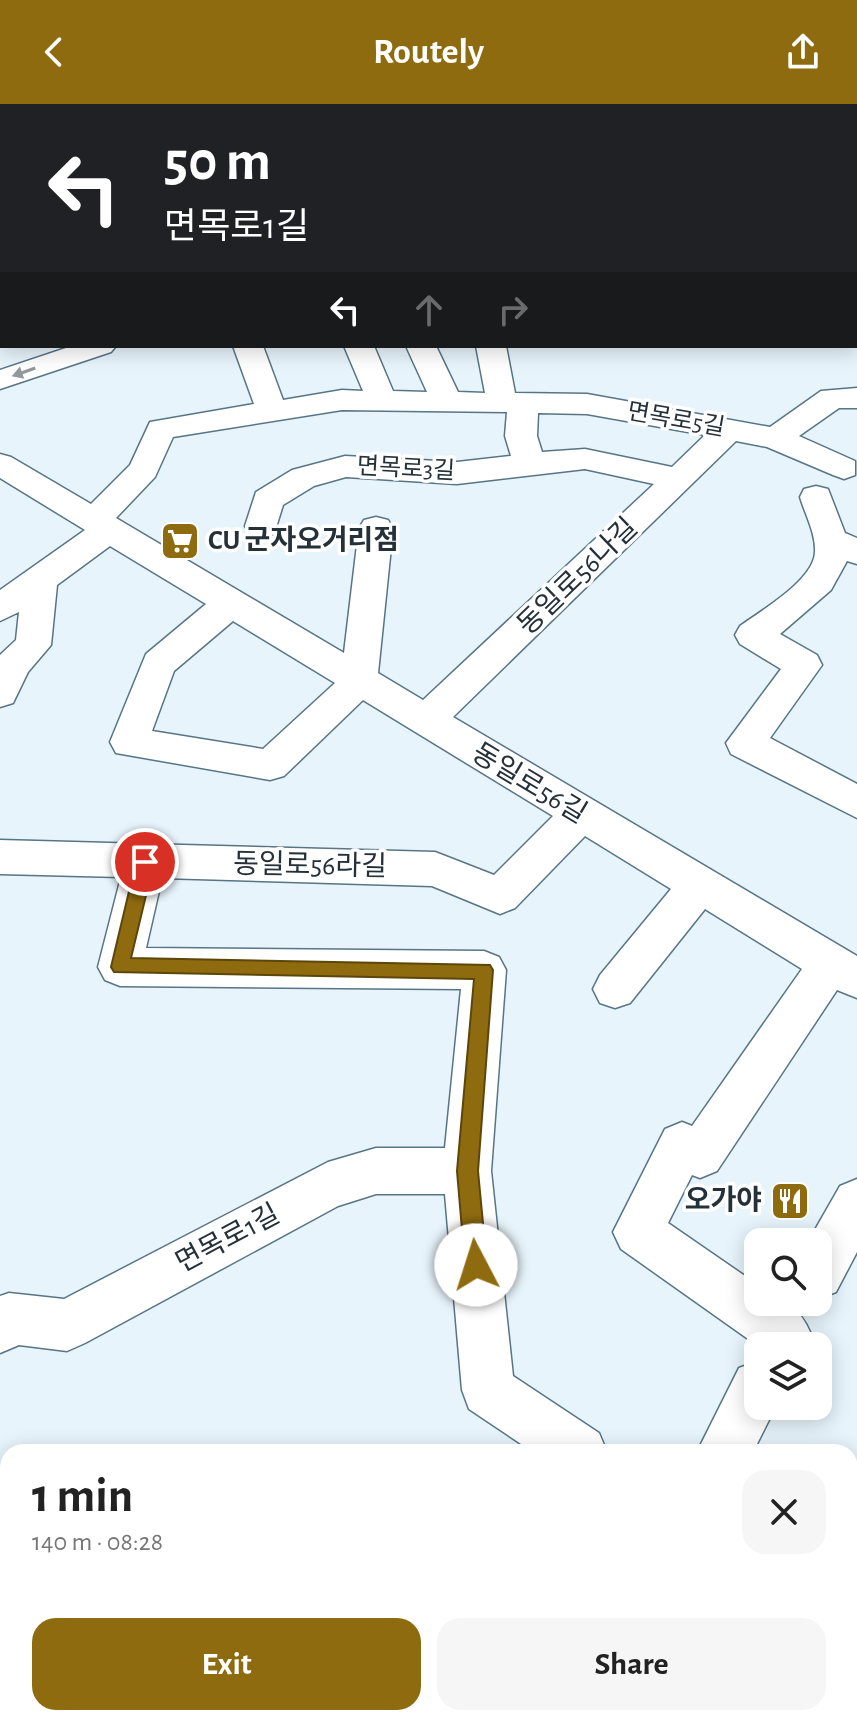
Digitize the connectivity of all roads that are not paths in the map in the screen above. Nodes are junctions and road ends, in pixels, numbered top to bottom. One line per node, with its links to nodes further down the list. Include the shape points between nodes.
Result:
1 (95, 348): 6 (street, one-way to 6)
2 (249, 348): 11 (street)
3 (360, 348): 8 (street)
4 (422, 348): 9 (street)
5 (492, 348): 10 (street)
6 (0, 380)
7 (857, 398): 13 (street, via 832,398)
8 (382, 400): 9 (street, 면목로5길); 11 (street, 면목로5길)
9 (447, 401): 10 (street, 면목로5길)
10 (513, 402): 12 (street, 면목로5길, via 587,404); 16 (street)
11 (272, 411): 19 (street, 면목로5길, via 161,429 144,470)
12 (729, 430): 13 (street, 면목로5길); 17 (street, 동일로56나길)
13 (775, 438): 14 (street, 면목로5길)
14 (852, 460)
15 (0, 464): 19 (street, 동일로56길)
16 (530, 464): 17 (street, 면목로3길, via 585,459); 20 (street, 면목로3길, via 457,473 345,466 303,478 268,500)
17 (679, 479): 28 (street, 동일로56나길)
18 (816, 497): 22 (street)
19 (101, 526): 23 (street); 24 (street, 동일로56길)
20 (262, 526)
21 (376, 528): 26 (street)
22 (844, 546): 29 (street, via 834,549 823,580 753,635 804,665 745,743)
23 (40, 579): 25 (street); 27 (street, via 33,645 13,664)
24 (230, 604): 26 (street, 동일로56길); 26 (street, via 159,664 129,742 270,765)
25 (0, 608)
26 (359, 682): 28 (street, 동일로56길)
27 (0, 693)
28 (425, 721): 30 (street, 동일로56길)
29 (857, 802)
30 (581, 814): 32 (street, 동일로56라길, via 500,896 435,869); 33 (street, 동일로56길)
31 (0, 857): 32 (street, 동일로56라길)
32 (145, 862): 36 (street, via 120,967 484,970)
33 (700, 884): 34 (street, 동일로56길); 35 (street)
34 (844, 971): 40 (street, 동일로56길, via 700,1155 682,1145 638,1232)
35 (615, 989)
36 (467, 1171): 39 (street, 면목로1길, via 376,1171 328,1186 67,1325 9,1318); 42 (street, via 488,1390)
37 (857, 1203): 38 (street)
38 (832, 1249)
39 (0, 1327)
40 (789, 1327)
41 (744, 1414): 43 (street)
42 (568, 1444)
43 (728, 1444)

